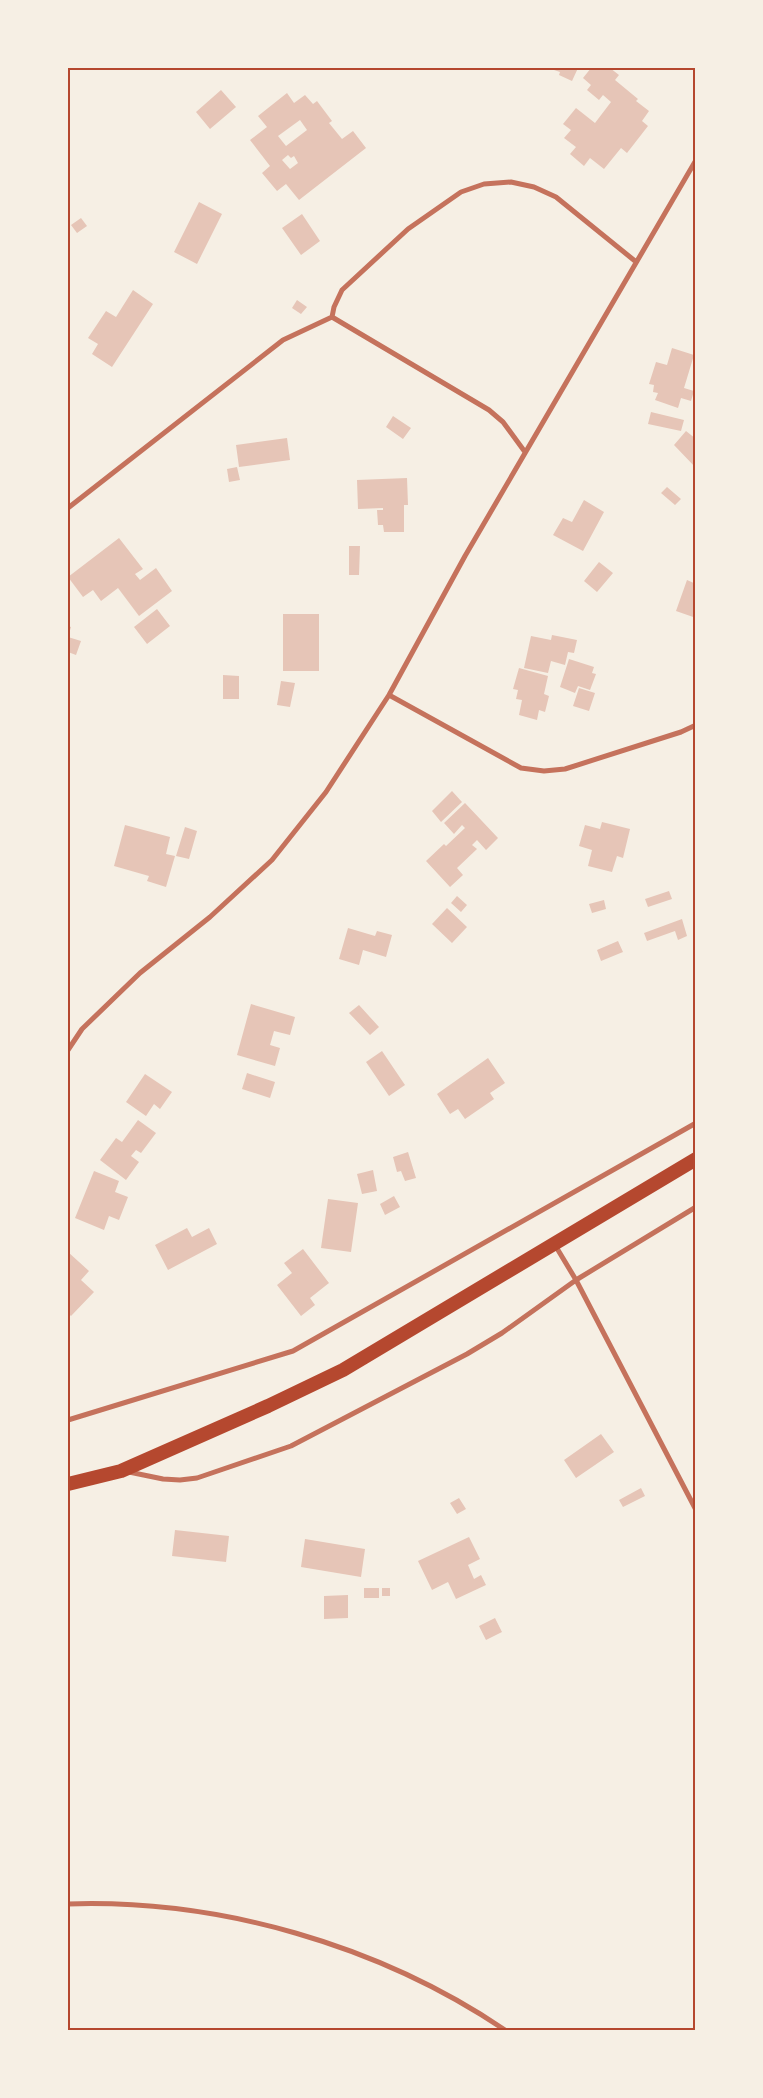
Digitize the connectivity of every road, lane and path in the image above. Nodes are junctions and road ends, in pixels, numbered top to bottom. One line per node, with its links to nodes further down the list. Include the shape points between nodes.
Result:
1 (696, 160): 2 (street)
2 (635, 261): 3 (street, via 556,197 534,187 510,182 484,184 461,192 408,229 342,290); 4 (street)
3 (332, 317): 4 (street, via 489,410 503,422); 5 (street, via 283,340)
4 (525, 452): 6 (street)
5 (68, 508)
6 (389, 695): 7 (street, via 521,768 544,771 565,769 681,732); 8 (street, via 326,792 272,860 210,917 140,973 82,1029)
7 (696, 724)
8 (68, 1050)
9 (696, 1123): 14 (street, via 293,1351)
10 (696, 1159): 12 (highway)
11 (696, 1207): 13 (street)
12 (554, 1243): 13 (street); 15 (highway, via 343,1370)
13 (576, 1280): 15 (street, via 467,1354 291,1446 197,1478 163,1479); 17 (street)
14 (68, 1420)
15 (121, 1471): 16 (highway)
16 (68, 1484)
17 (696, 1510)
18 (68, 1904): 19 (street, via 153,1906 276,1928 330,1944 402,1972)
19 (505, 2030)

